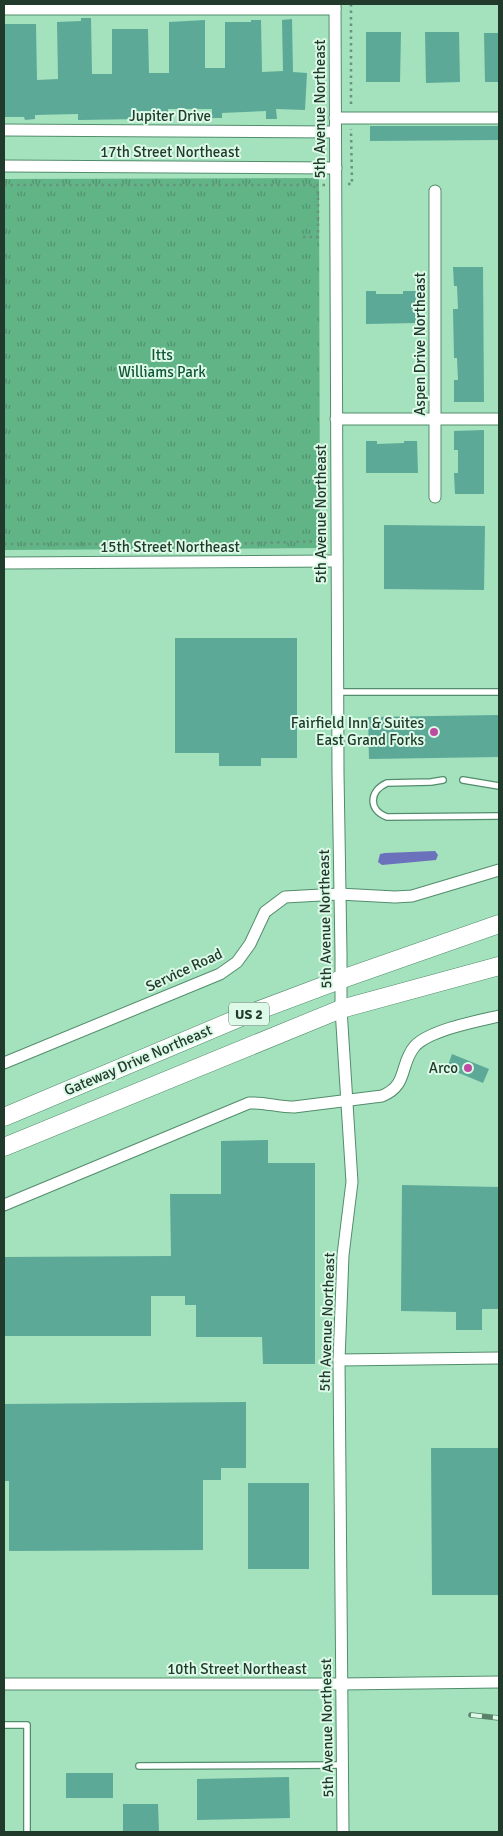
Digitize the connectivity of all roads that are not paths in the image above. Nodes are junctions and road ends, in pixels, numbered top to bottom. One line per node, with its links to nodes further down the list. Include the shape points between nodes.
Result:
1 (335, 6): 2 (street); 3 (street, 5th Avenue Northeast)
2 (4, 9)
3 (335, 118): 4 (street); 6 (street, 5th Avenue Northeast)
4 (499, 118)
5 (4, 130): 6 (street, Jupiter Drive)
6 (335, 132): 8 (street, 5th Avenue Northeast)
7 (4, 166): 8 (street, 17th Street Northeast)
8 (336, 168): 12 (street, 5th Avenue Northeast)
9 (435, 191): 10 (street, Aspen Drive Northeast)
10 (435, 419): 11 (street); 12 (street); 13 (street, Aspen Drive Northeast)
11 (499, 419)
12 (336, 420): 14 (street, 5th Avenue Northeast)
13 (435, 497)
14 (337, 561): 15 (street, 15th Street Northeast); 16 (street, 5th Avenue Northeast)
15 (4, 563)
16 (337, 692): 17 (lane); 23 (street, 5th Avenue Northeast)
17 (499, 692)
18 (443, 780): 21 (lane, via 387,783 376,791 374,808 386,817)
19 (463, 780): 20 (lane)
20 (499, 786)
21 (499, 816)
22 (499, 870): 23 (street, Service Road, via 412,896)
23 (339, 894): 26 (street, 5th Avenue Northeast); 29 (street, Service Road, via 285,898 265,912 250,944 237,962 220,974)
24 (499, 924): 26 (highway, Gateway Drive Northeast / US 2)
25 (499, 966): 27 (highway, Gateway Drive Northeast / US 2)
26 (342, 979): 27 (street, 5th Avenue Northeast); 31 (highway, Gateway Drive Northeast / US 2, via 246,1015)
27 (341, 1009): 30 (street, 5th Avenue Northeast); 32 (highway, Gateway Drive Northeast / US 2)
28 (499, 1016): 30 (street, via 427,1037 414,1047 401,1081 394,1090 374,1098)
29 (4, 1063)
30 (347, 1101): 33 (street, via 294,1107 249,1103); 35 (street, 5th Avenue Northeast, via 352,1182 343,1255)
31 (4, 1117)
32 (4, 1147)
33 (4, 1205)
34 (499, 1358): 35 (street)
35 (340, 1360): 38 (street, 5th Avenue Northeast)
36 (499, 1682): 38 (street, 10th Street Northeast)
37 (4, 1684): 38 (street, 10th Street Northeast)
38 (341, 1684): 40 (street, 5th Avenue Northeast)
39 (4, 1725): 42 (lane, via 28,1725)
40 (342, 1765): 41 (lane); 43 (street, 5th Avenue Northeast)
41 (139, 1766)
42 (27, 1832)
43 (343, 1832)

